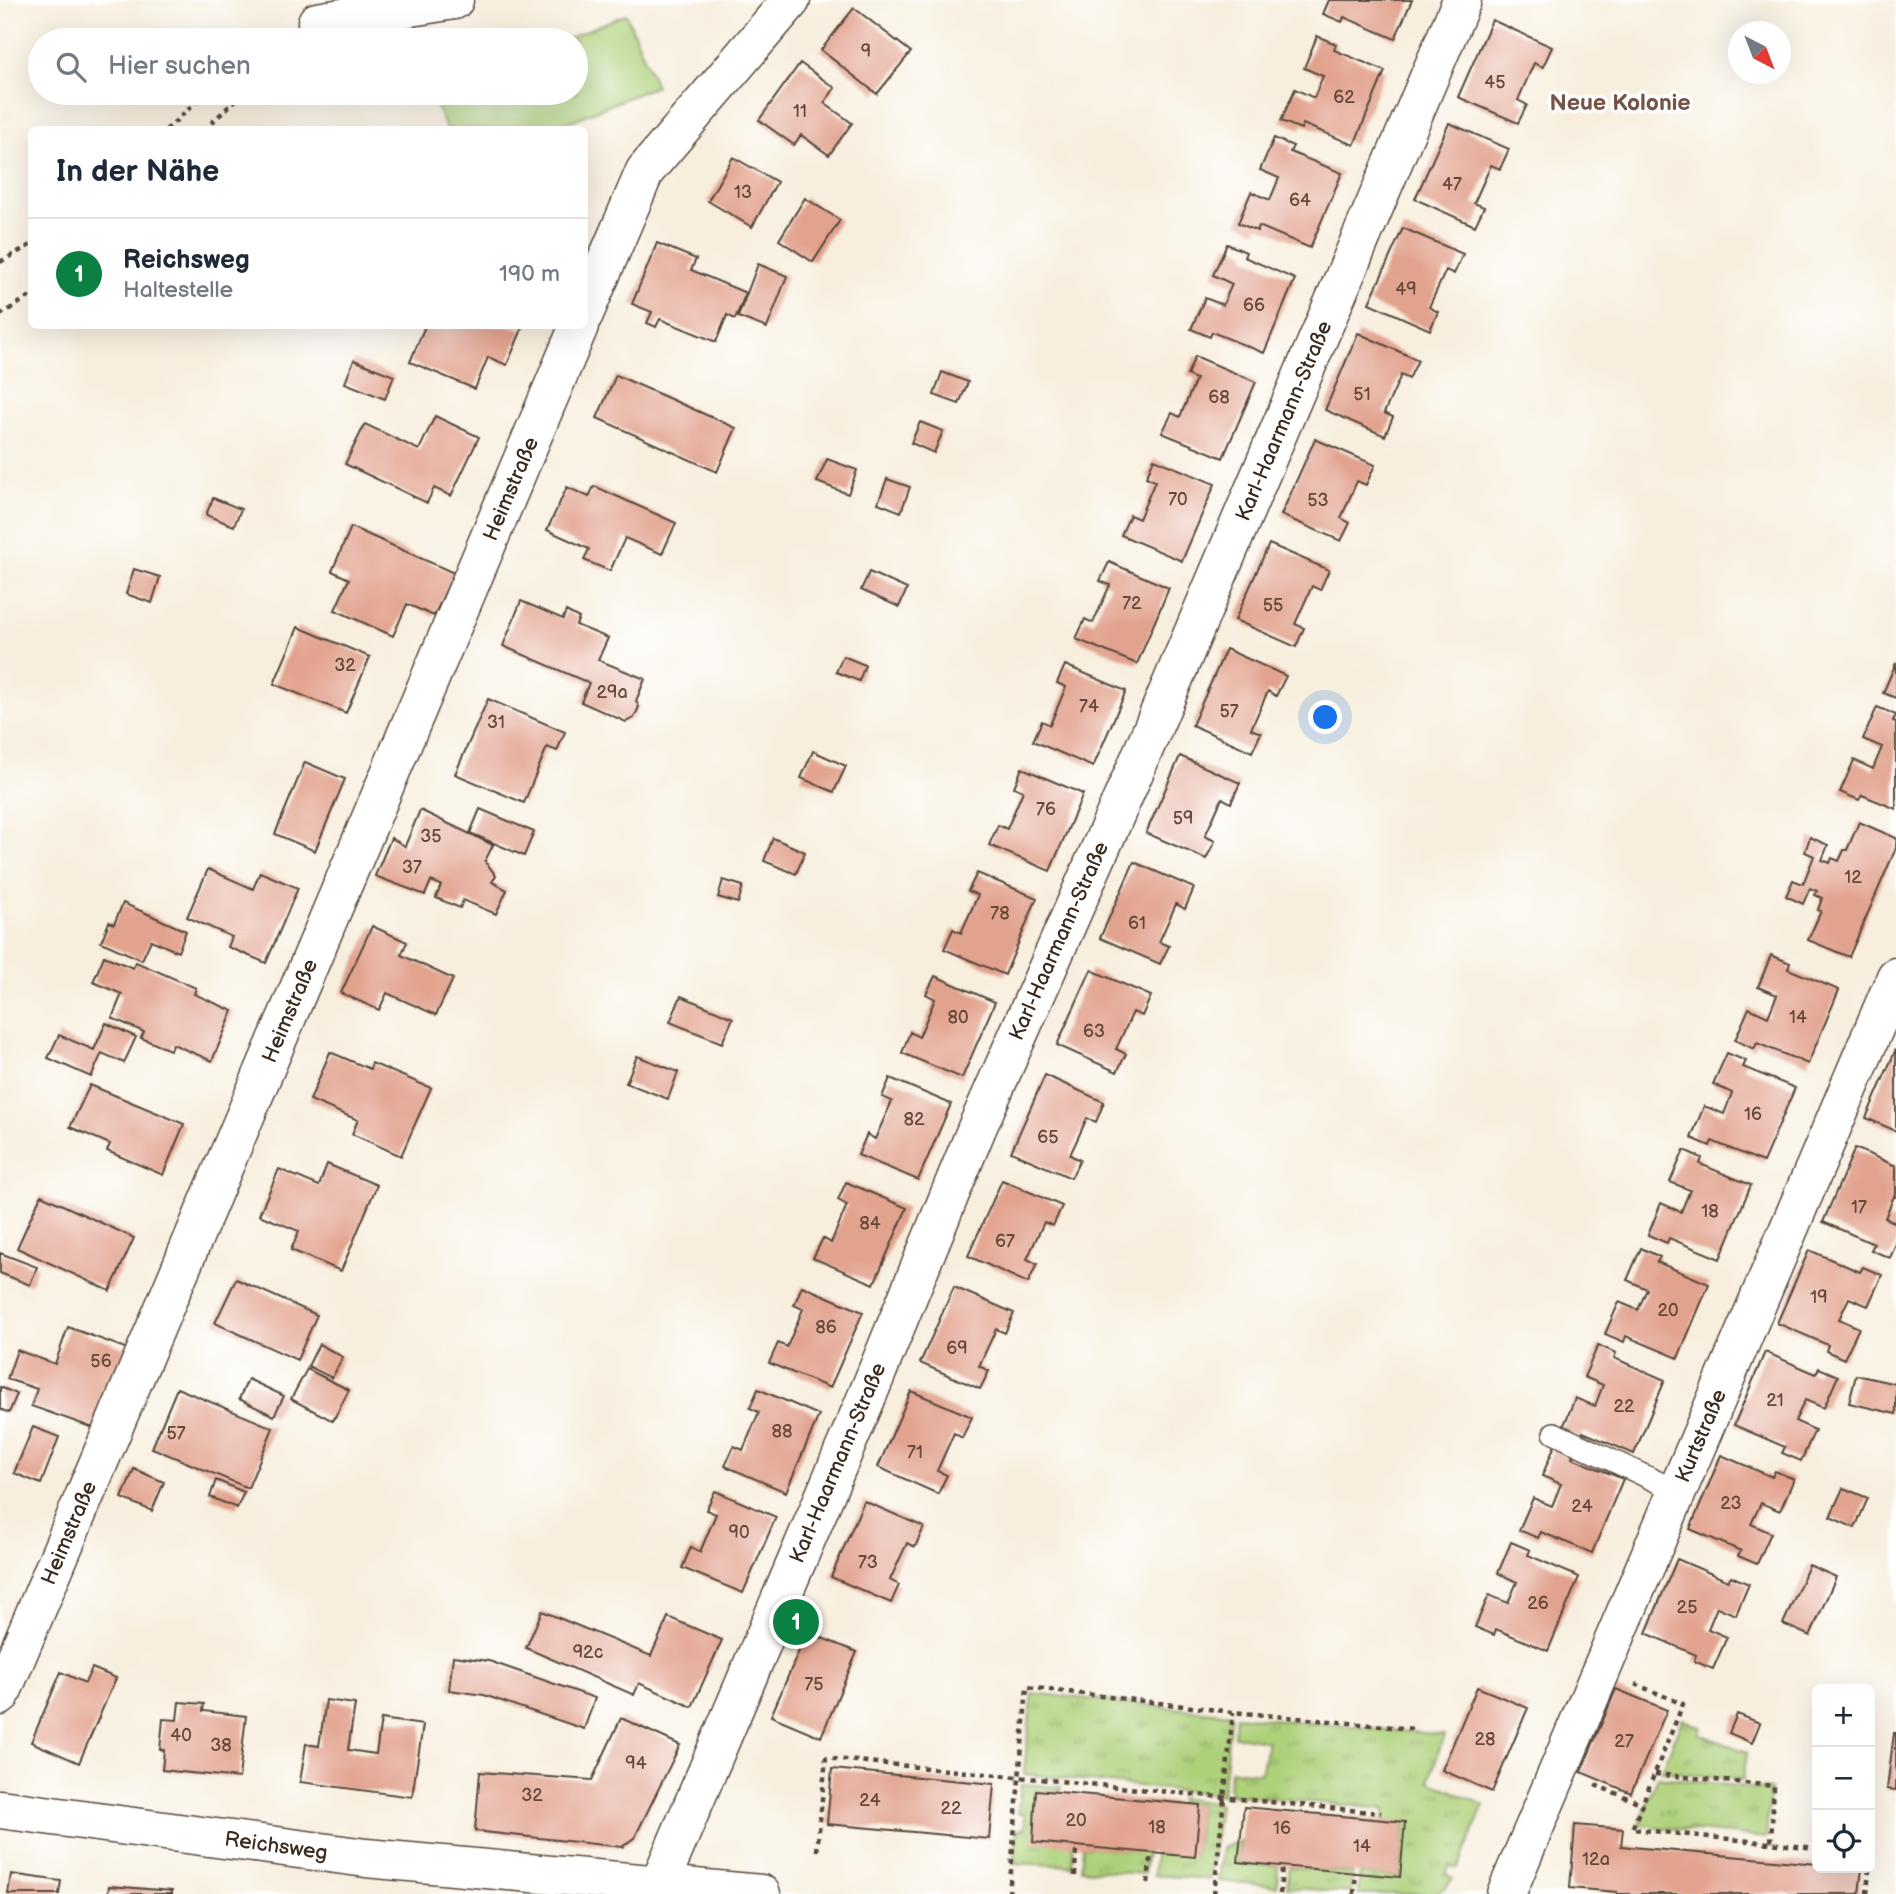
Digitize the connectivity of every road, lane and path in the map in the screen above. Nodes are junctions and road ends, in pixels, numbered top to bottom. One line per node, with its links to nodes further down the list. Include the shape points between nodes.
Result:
1 (454, 0): 4 (street)
2 (791, 0): 12 (street, via 645,171)
3 (1462, 0): 39 (street, Karl-Haarmann-Straße, via 1135,770 977,1128)
4 (317, 22)
5 (193, 105): 7 (path)
6 (230, 105): 8 (path)
7 (170, 126)
8 (208, 126)
9 (28, 246): 10 (path)
10 (0, 262)
11 (28, 297): 13 (path)
12 (588, 305)
13 (0, 314)
14 (578, 329): 19 (street, Heimstraße)
15 (1896, 977): 17 (street, Kurtstraße)
16 (1554, 1433): 17 (lane)
17 (1678, 1491): 18 (street, Kurtstraße)
18 (1601, 1670): 22 (path, via 1683,1704); 45 (street, Kurtstraße)
19 (0, 1696)
20 (1233, 1712): 21 (path); 23 (path, via 1027,1687); 25 (path)
21 (1414, 1729)
22 (1655, 1774): 26 (path); 29 (path, via 1774,1786)
23 (1018, 1777): 25 (path); 32 (path, via 825,1758); 41 (path)
24 (1587, 1783): 26 (path)
25 (1223, 1798): 28 (path); 42 (path)
26 (1643, 1804): 29 (path, via 1632,1829)
27 (0, 1809): 39 (street, Reichsweg, via 366,1858)
28 (1381, 1813)
29 (1771, 1843): 31 (path)
30 (1076, 1846): 37 (path)
31 (1812, 1847)
32 (817, 1851)
33 (1151, 1852): 38 (path)
34 (1282, 1866): 43 (path)
35 (1356, 1873): 44 (path)
36 (1869, 1873): 46 (path)
37 (1075, 1876)
38 (1148, 1883)
39 (657, 1889): 40 (street, Reichsweg)
40 (761, 1894)
41 (1009, 1894)
42 (1214, 1894)
43 (1280, 1894)
44 (1354, 1894)
45 (1506, 1894)
46 (1867, 1894)

